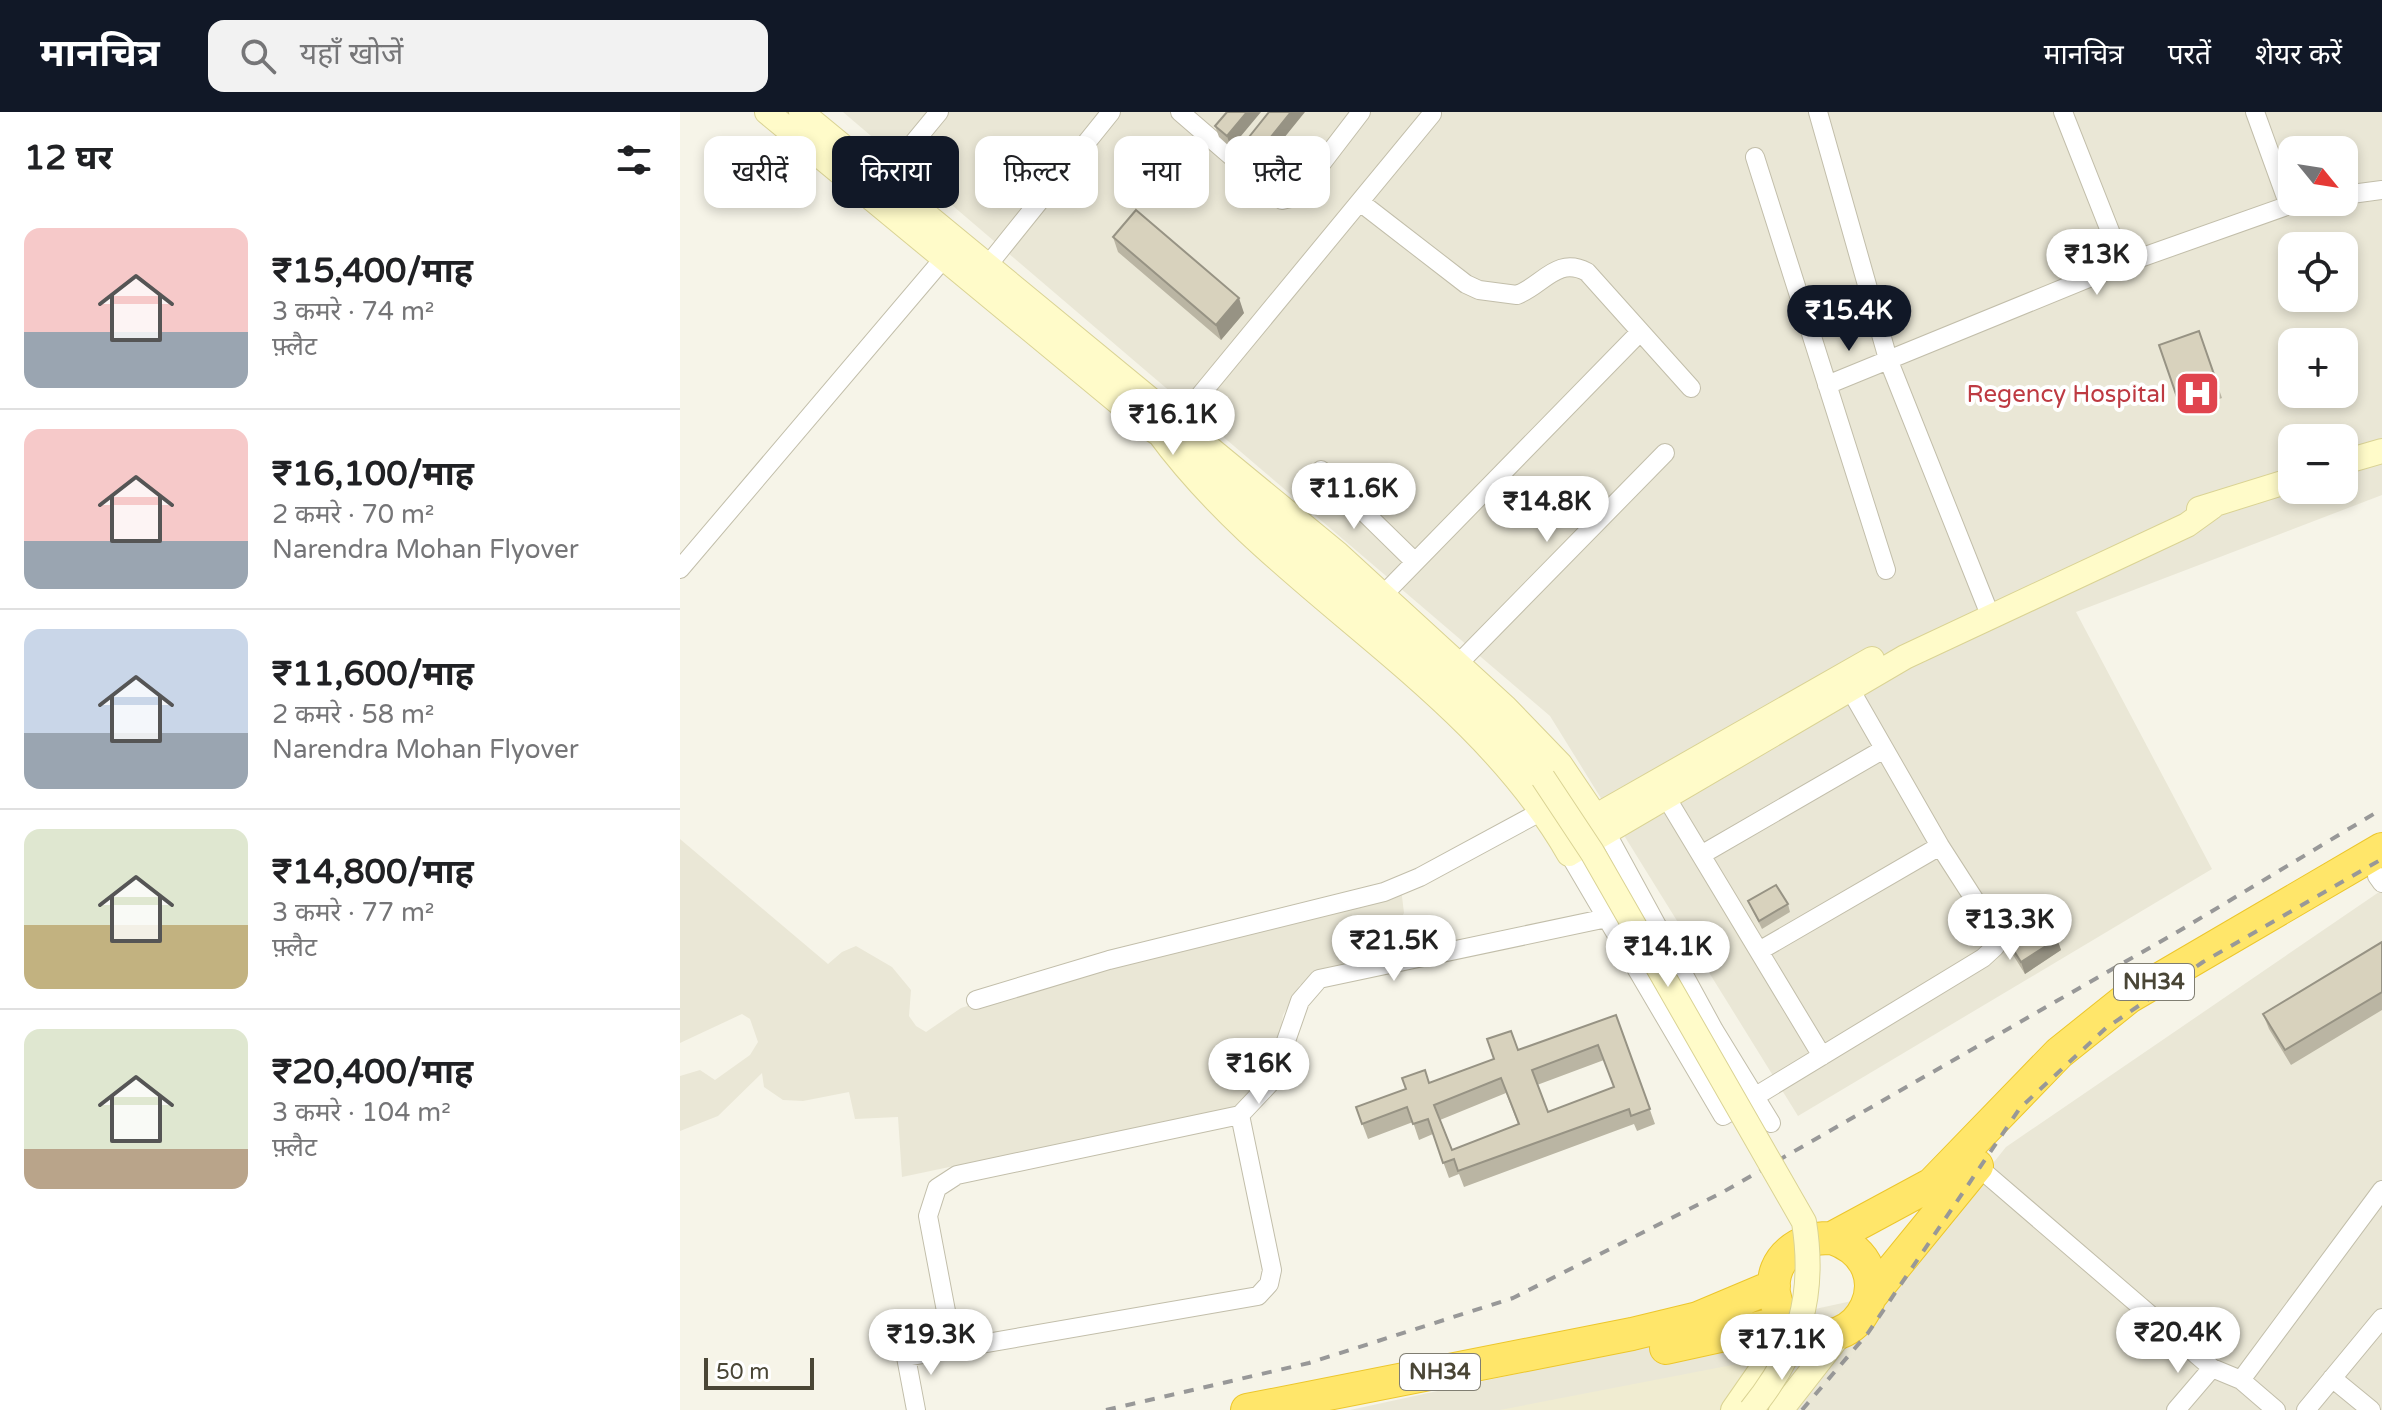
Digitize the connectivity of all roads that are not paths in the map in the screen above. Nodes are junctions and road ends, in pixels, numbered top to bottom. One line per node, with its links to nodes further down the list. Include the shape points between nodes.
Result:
1 (767, 112): 10 (street)
2 (939, 112): 11 (street)
3 (1111, 112): 24 (street)
4 (1180, 112): 5 (street, via 1212,130 1276,196 1288,200)
5 (1361, 112)
6 (1818, 112): 26 (street)
7 (2063, 112): 23 (street)
8 (2255, 112): 15 (street)
9 (1432, 114): 18 (street)
10 (800, 118): 12 (street); 13 (street)
11 (919, 136)
12 (832, 140)
13 (832, 156)
14 (1755, 157): 27 (street)
15 (2278, 167)
16 (2382, 190): 17 (street)
17 (2358, 193)
18 (1360, 202): 25 (street, via 1479,290 1517,295 1559,267 1574,265 1587,272); 29 (street)
19 (880, 208): 22 (street)
20 (915, 208): 24 (street)
21 (2278, 208): 23 (street)
22 (944, 258): 24 (street); 36 (street)
23 (2123, 264): 26 (street)
24 (980, 274): 29 (street)
25 (1640, 332): 28 (street); 35 (street)
26 (1888, 359): 27 (street); 39 (street)
27 (1827, 385): 37 (street)
28 (1691, 388)
29 (1168, 427): 38 (street, via 1242,471); 44 (street, via 1201,489 1432,692 1502,760); 73 (street, bridge, via 1506,735 1543,778 1592,852 1804,1222 1810,1261 1807,1303 1791,1351)
30 (2382, 451): 32 (street)
31 (1665, 453): 40 (street)
32 (2358, 458)
33 (1321, 470): 35 (street)
34 (2278, 485): 39 (street, via 2184,512)
35 (1415, 562): 38 (street)
36 (680, 569)
37 (1886, 570)
38 (1383, 595): 40 (street)
39 (1988, 608): 41 (street); 45 (street, via 1840,675)
40 (1458, 664): 45 (street, via 1560,764)
41 (1850, 689): 42 (street); 43 (street)
42 (1884, 749): 47 (street); 48 (street)
43 (1666, 797): 45 (street); 48 (street)
44 (1542, 811): 46 (street); 52 (street, via 1384,892 1109,960)
45 (1601, 824): 46 (street); 54 (street)
46 (1565, 846): 50 (street)
47 (1940, 846): 51 (street); 53 (street, via 1994,930 1995,947)
48 (1701, 855): 51 (street)
49 (2381, 870): 57 (highway, NH34, via 2145,1013 2041,1097); 59 (highway, NH34, via 2129,997 2059,1053 1932,1184)
50 (1607, 918): 54 (street, via 1723,1116); 55 (street, via 1319,979 1300,1001 1272,1081)
51 (1759, 951): 53 (street)
52 (976, 1000)
53 (1822, 1056): 54 (street)
54 (1755, 1096): 56 (street)
55 (1240, 1115): 65 (street, via 957,1175 937,1188 928,1216); 65 (street, via 1272,1270 1258,1296)
56 (1771, 1123)
57 (1977, 1166): 61 (highway, NH34); 66 (street)
58 (2382, 1190): 68 (street)
59 (1832, 1238): 60 (highway, NH34, via 1818,1237 1792,1248 1782,1259); 61 (highway, via 1847,1243 1867,1266)
60 (1774, 1286): 63 (highway, via 1780,1311); 70 (highway, NH34, via 1698,1318 1632,1334)
61 (1870, 1297): 64 (highway, NH34, via 1865,1312)
62 (2382, 1318): 67 (street)
63 (1790, 1323): 64 (highway, NH34, via 1816,1335); 71 (highway, NH34); 72 (street)
64 (1842, 1332): 74 (street)
65 (953, 1348): 69 (street, via 906,1357)
66 (2212, 1368): 68 (street); 75 (street)
67 (2332, 1378): 77 (street); 78 (street)
68 (2241, 1380): 76 (street)
69 (916, 1410)
70 (1247, 1410)
71 (1340, 1410)
72 (1733, 1410)
73 (1751, 1410)
74 (1781, 1410)
75 (2176, 1410)
76 (2276, 1410)
77 (2306, 1410)
78 (2371, 1410)

